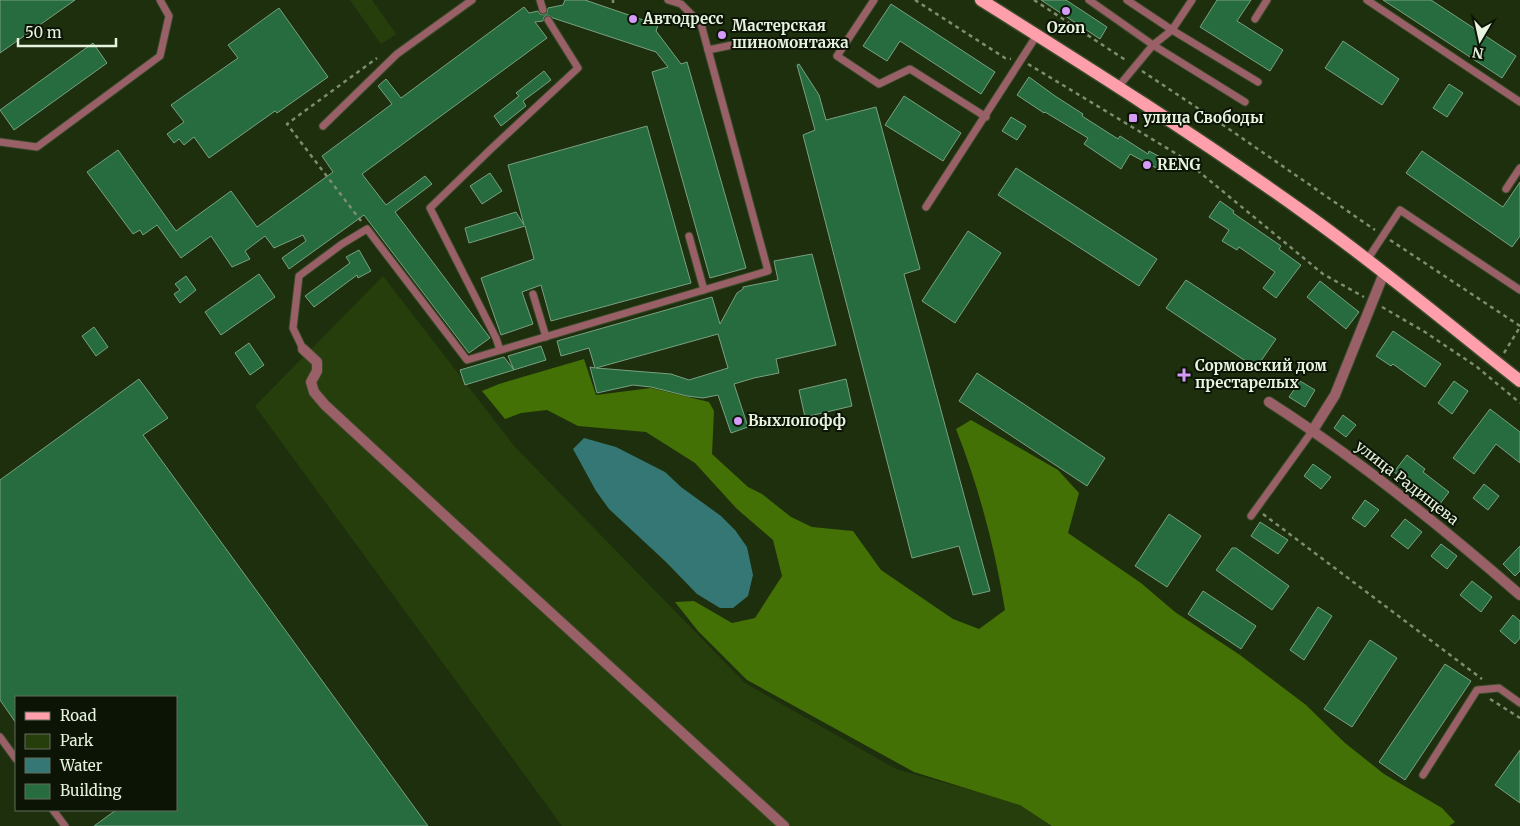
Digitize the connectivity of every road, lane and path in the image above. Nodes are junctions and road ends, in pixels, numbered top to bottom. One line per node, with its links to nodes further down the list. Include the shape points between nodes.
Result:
1 (160, 0): 31 (lane, via 169,16 160,56 37,147)
2 (472, 0): 30 (lane, via 397,54)
3 (540, 0): 15 (lane)
4 (668, 0): 14 (lane)
5 (874, 0): 29 (lane, via 837,56 879,84 910,69)
6 (915, 0): 23 (path, via 1005,58)
7 (981, 0): 19 (main road)
8 (1034, 0): 24 (path)
9 (1089, 0): 21 (lane)
10 (1127, 0): 18 (lane)
11 (1192, 0): 18 (lane)
12 (1267, 0): 16 (lane)
13 (1367, 0): 28 (lane)
14 (681, 2): 22 (lane, via 701,24)
15 (543, 10)
16 (1256, 19)
17 (548, 20): 46 (lane, via 578,68 430,208)
18 (1172, 30): 21 (lane); 25 (lane)
19 (1037, 35): 23 (lane); 26 (main road)
20 (737, 44): 22 (lane)
21 (1153, 44): 24 (lane); 27 (lane)
22 (708, 50): 39 (lane, via 768,271)
23 (1021, 60): 29 (lane); 42 (path, via 1180,156 1323,274)
24 (1134, 66): 26 (lane); 36 (path)
25 (1258, 82)
26 (1118, 87): 37 (main road, via 1306,214)
27 (1245, 102)
28 (1520, 102)
29 (986, 117): 34 (lane)
30 (323, 126)
31 (0, 142)
32 (1520, 168): 33 (lane)
33 (1506, 189)
34 (926, 207)
35 (689, 236): 39 (lane)
36 (1383, 236): 37 (lane); 40 (lane, via 1400,210); 43 (path)
37 (1367, 260): 38 (main road)
38 (1384, 273): 42 (street); 47 (main road)
39 (704, 290): 44 (lane)
40 (1520, 290)
41 (533, 294): 44 (lane)
42 (1372, 302): 50 (path, via 1477,367); 51 (street, via 1335,395)
43 (1520, 326): 47 (path)
44 (546, 337): 46 (lane)
45 (303, 349): 46 (lane, via 293,328 299,276 367,228 467,360); 63 (street, via 317,362 317,371 311,382 314,392 325,404)
46 (500, 350)
47 (1498, 363): 48 (main road)
48 (1520, 381)
49 (1269, 402): 51 (street, улица Радищева)
50 (1520, 402)
51 (1313, 430): 52 (lane); 54 (street, улица Радищева, via 1392,489)
52 (1256, 508): 53 (lane); 55 (path, via 1485,681)
53 (1251, 516)
54 (1520, 595)
55 (1486, 689): 56 (lane, via 1500,688); 57 (path, via 1488,698); 60 (lane, via 1477,690)
56 (1520, 703)
57 (1520, 718)
58 (0, 737): 59 (lane)
59 (15, 758)
60 (1423, 775)
61 (54, 811): 62 (lane)
62 (65, 826)
63 (784, 826)

